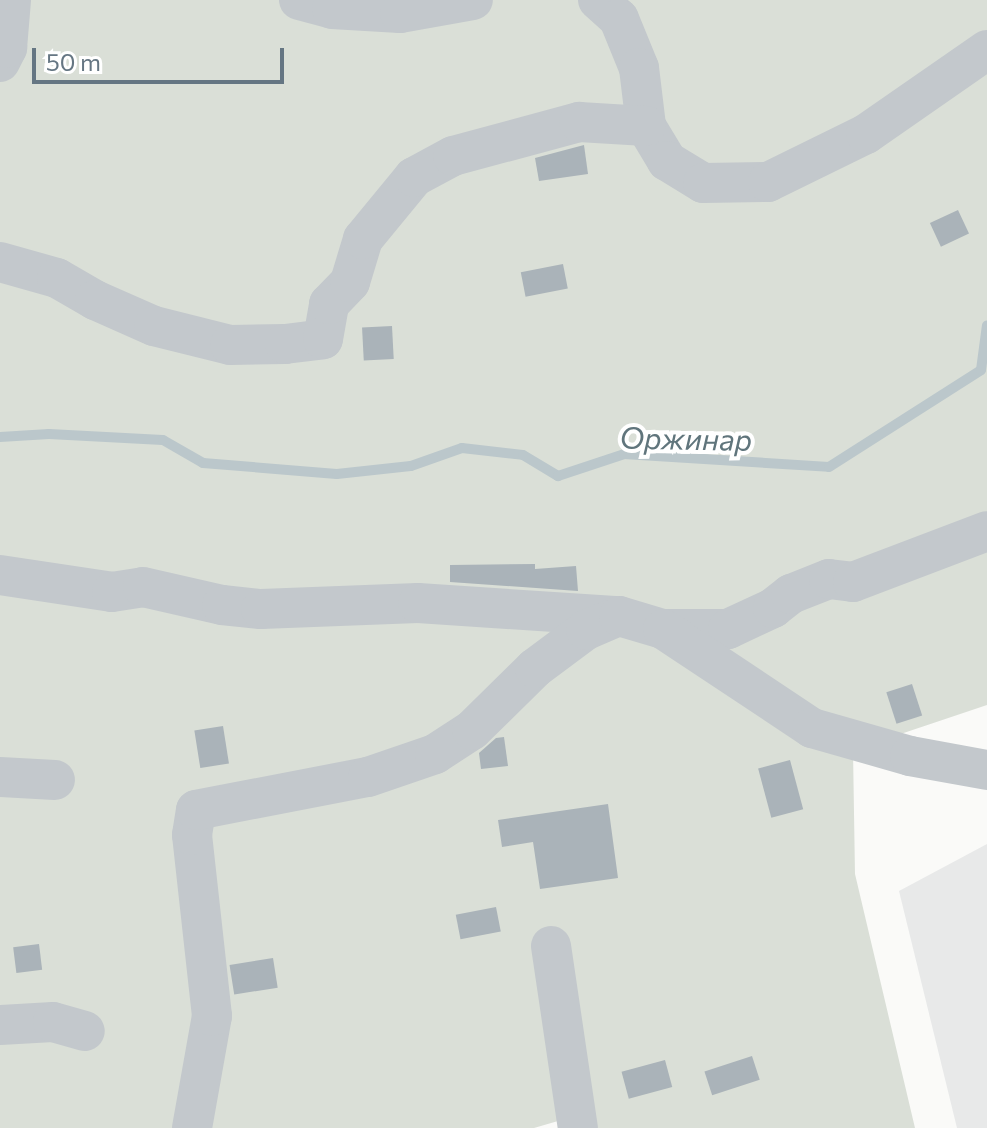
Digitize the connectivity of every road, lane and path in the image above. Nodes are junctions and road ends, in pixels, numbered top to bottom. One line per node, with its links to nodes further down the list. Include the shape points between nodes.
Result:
1 (11, 0): 6 (lane, via 7,48)
2 (299, 0): 3 (lane, via 332,9 400,13)
3 (473, 0)
4 (603, 2): 7 (lane, via 619,19 639,68)
5 (987, 50): 7 (lane, via 866,134 768,182 703,183 667,161)
6 (0, 62)
7 (646, 126): 8 (lane, via 579,122 453,156 414,177 363,239 350,282 329,304 323,339 230,345 154,326 57,278)
8 (0, 262)
9 (987, 531): 12 (lane, via 853,582 829,579 728,629)
10 (0, 575): 11 (lane, via 112,592 143,587 261,609 418,603)
11 (619, 616): 12 (lane); 19 (lane, via 586,630 535,668 472,730 435,754 368,777 196,810 192,835 212,1016)
12 (663, 629): 13 (lane, via 812,728 910,756)
13 (987, 770)
14 (0, 777): 15 (lane)
15 (55, 780)
16 (551, 946): 20 (lane)
17 (0, 1025): 18 (lane, via 53,1022)
18 (85, 1031)
19 (192, 1128)
20 (578, 1128)

